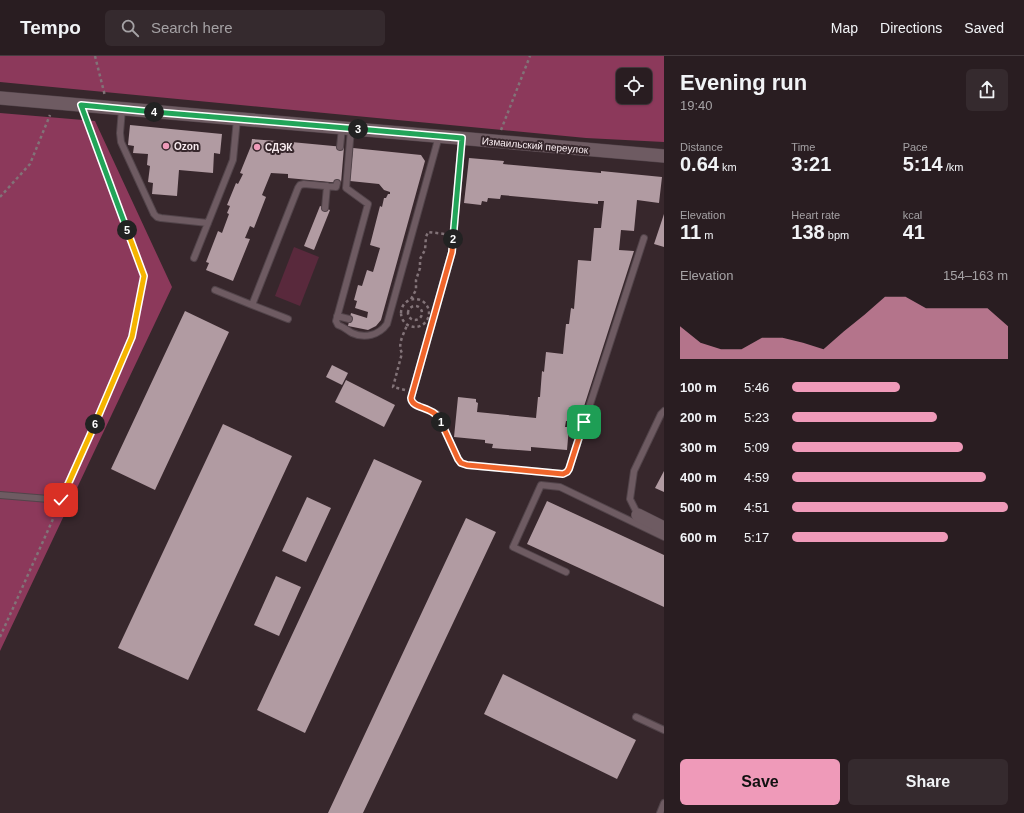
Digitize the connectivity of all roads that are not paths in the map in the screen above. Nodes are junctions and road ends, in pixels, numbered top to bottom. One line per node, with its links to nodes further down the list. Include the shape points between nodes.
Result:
1 (0, 98): 2 (street, Измаильский переулок)
2 (122, 109): 3 (street, Измаильский переулок); 12 (lane, via 120,138 154,214 161,218)
3 (236, 119): 4 (street, Измаильский переулок); 12 (lane, via 233,160)
4 (346, 128): 5 (street, Измаильский переулок); 7 (lane); 10 (lane)
5 (439, 136): 6 (street, Измаильский переулок); 17 (lane, via 387,324 382,330 363,336 338,325)
6 (462, 138): 8 (street, Измаильский переулок); 13 (lane, via 452,252 412,402 437,414 461,463 563,474 567,472)
7 (340, 147)
8 (664, 156)
9 (327, 186): 10 (lane); 11 (lane); 16 (lane, via 304,184 298,188)
10 (346, 188): 17 (lane, via 368,204)
11 (325, 208)
12 (208, 223): 14 (lane)
13 (644, 238)
14 (194, 258)
15 (215, 290): 16 (lane)
16 (252, 304): 18 (lane)
17 (337, 316): 19 (lane)
18 (288, 319)
19 (349, 319)
20 (664, 411): 23 (lane, via 634,471 630,499)
21 (0, 495): 22 (lane)
22 (61, 500)
23 (638, 515): 24 (street)
24 (664, 528)
25 (664, 537): 26 (lane, via 560,487 541,485 513,547)
26 (566, 572)
27 (636, 716): 28 (lane)
28 (664, 730)
29 (664, 803): 30 (lane)
30 (660, 813)

